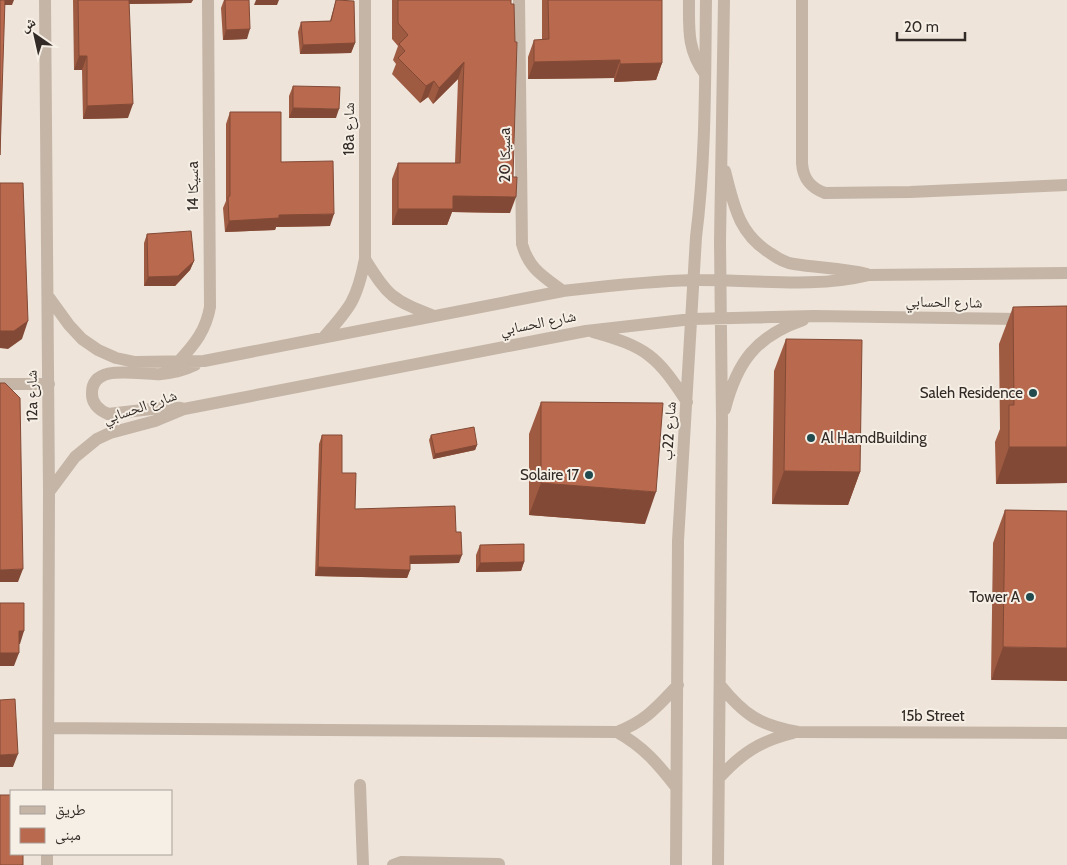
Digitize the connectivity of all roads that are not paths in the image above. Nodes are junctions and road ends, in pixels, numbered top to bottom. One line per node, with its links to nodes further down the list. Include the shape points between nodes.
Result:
1 (44, 0): 18 (street, 12a شارع)
2 (208, 0): 26 (street, سيكا 14a, via 210,306 201,336)
3 (365, 0): 12 (street, 18a شارع)
4 (520, 0): 17 (street, سيكا 20a, via 522,244 534,268)
5 (689, 0): 9 (street, via 691,47)
6 (706, 0): 9 (street, شارع 22ب)
7 (724, 0): 10 (street)
8 (802, 0): 11 (street, via 802,163 806,179 818,190 825,194)
9 (705, 74): 15 (street, شارع 22ب, via 703,172)
10 (721, 156): 14 (street, via 736,212 742,226 756,243 792,264); 16 (street)
11 (1067, 185)
12 (366, 259): 19 (street, via 383,286 397,300); 25 (street, 18a شارع, via 353,302)
13 (1067, 273): 14 (street, شارع الحسابي)
14 (869, 275): 16 (street, شارع الحسابي, via 840,281)
15 (694, 280): 16 (street, شارع الحسابي); 17 (street, شارع الحسابي); 22 (street, شارع 22ب)
16 (720, 281): 21 (street)
17 (563, 291): 19 (street, شارع الحسابي)
18 (48, 296): 26 (street, شارع الحسابي, via 69,325 98,350 135,362); 29 (street, 12a شارع)
19 (435, 316): 25 (street, شارع الحسابي)
20 (814, 316): 21 (street, شارع الحسابي); 23 (street, شارع الحسابي); 32 (street, via 783,327 762,340 747,357 736,376)
21 (720, 318): 22 (street, شارع الحسابي); 32 (street)
22 (692, 319): 24 (street, شارع الحسابي); 30 (street, شارع 22ب)
23 (1034, 319)
24 (586, 331): 30 (street, via 631,344 651,356 668,372); 31 (street, شارع الحسابي)
25 (324, 337): 27 (street, شارع الحسابي)
26 (179, 361): 27 (street, شارع الحسابي)
27 (204, 361): 31 (street, via 160,374 108,373 100,376 94,384 94,402 108,414)
28 (0, 384): 29 (street)
29 (48, 384): 33 (street, 12a شارع)
30 (687, 402): 34 (street, شارع 22ب, via 678,540)
31 (184, 409): 33 (street, شارع الحسابي, via 97,439 75,457)
32 (722, 421): 35 (street)
33 (49, 492): 36 (street, 12a شارع)
34 (678, 685): 37 (street, via 649,715 634,726); 42 (street, شارع 22ب)
35 (720, 685): 38 (street, 15b Street, via 754,718 775,728); 40 (street)
36 (49, 728): 37 (street); 43 (street, 12a شارع)
37 (617, 732): 42 (street, via 647,752)
38 (798, 732): 39 (street, 15b Street); 40 (street, 15b Street, via 775,737 754,747 735,760)
39 (1067, 733)
40 (719, 778): 48 (street)
41 (360, 785): 45 (street)
42 (676, 787): 47 (street, شارع 22ب)
43 (48, 790)
44 (500, 864): 46 (street, via 401,862)
45 (362, 865)
46 (393, 865)
47 (676, 865)
48 (718, 865)

